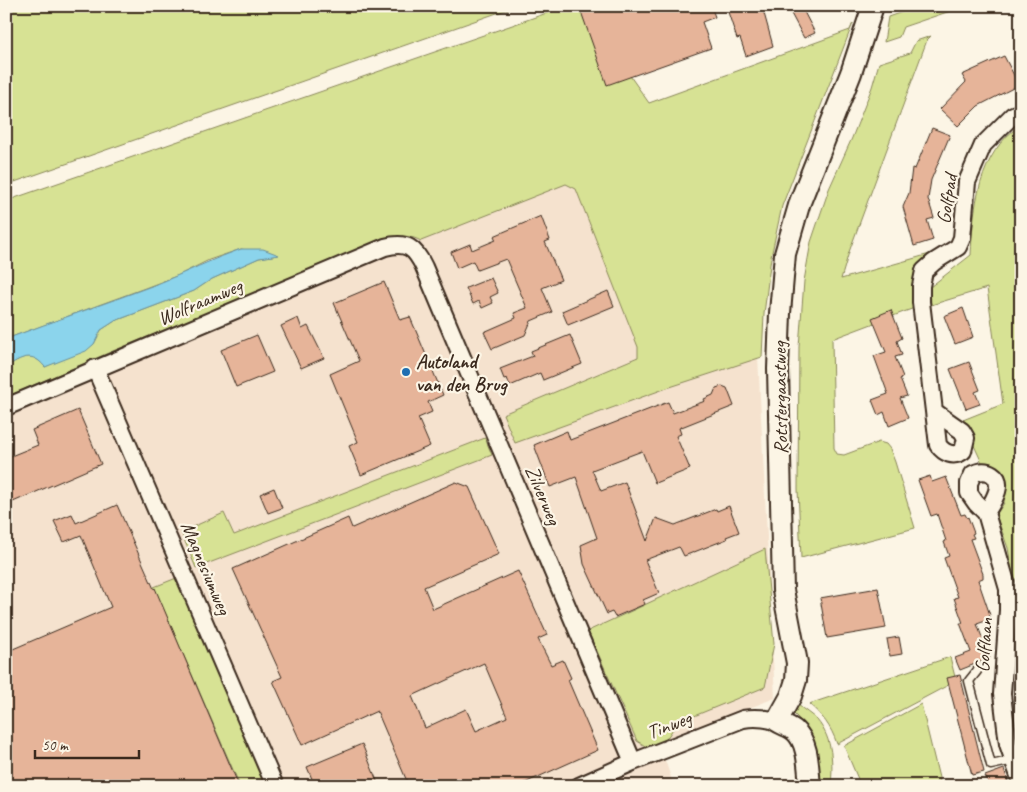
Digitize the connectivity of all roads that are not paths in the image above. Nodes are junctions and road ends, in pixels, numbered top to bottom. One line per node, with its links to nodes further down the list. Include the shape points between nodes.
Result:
1 (873, 6): 9 (street, Rotstergaastweg, via 852,73 800,202 785,254 778,370 784,590 797,663 791,696)
2 (1021, 112): 6 (street, Golfpad, via 1013,115 983,145 967,182 962,238 958,247 924,271 920,286 921,302)
3 (410, 248): 4 (street, Wolfraamweg, via 400,244 385,247); 11 (street, Zilverweg, via 424,267)
4 (95, 368): 5 (street, Wolfraamweg); 13 (street, Magnesiumweg)
5 (6, 407)
6 (935, 412)
7 (986, 513): 10 (street, Golflaan, via 1008,589 1002,694 1008,744)
8 (978, 671): 10 (lane, via 969,681 991,766)
9 (777, 722): 11 (street, Tinweg, via 766,718 743,719); 15 (street, via 801,738)
10 (1014, 760): 12 (street, Golflaan)
11 (633, 762): 14 (street, Tinweg)
12 (1021, 782)
13 (275, 786)
14 (579, 786)
15 (810, 786)

